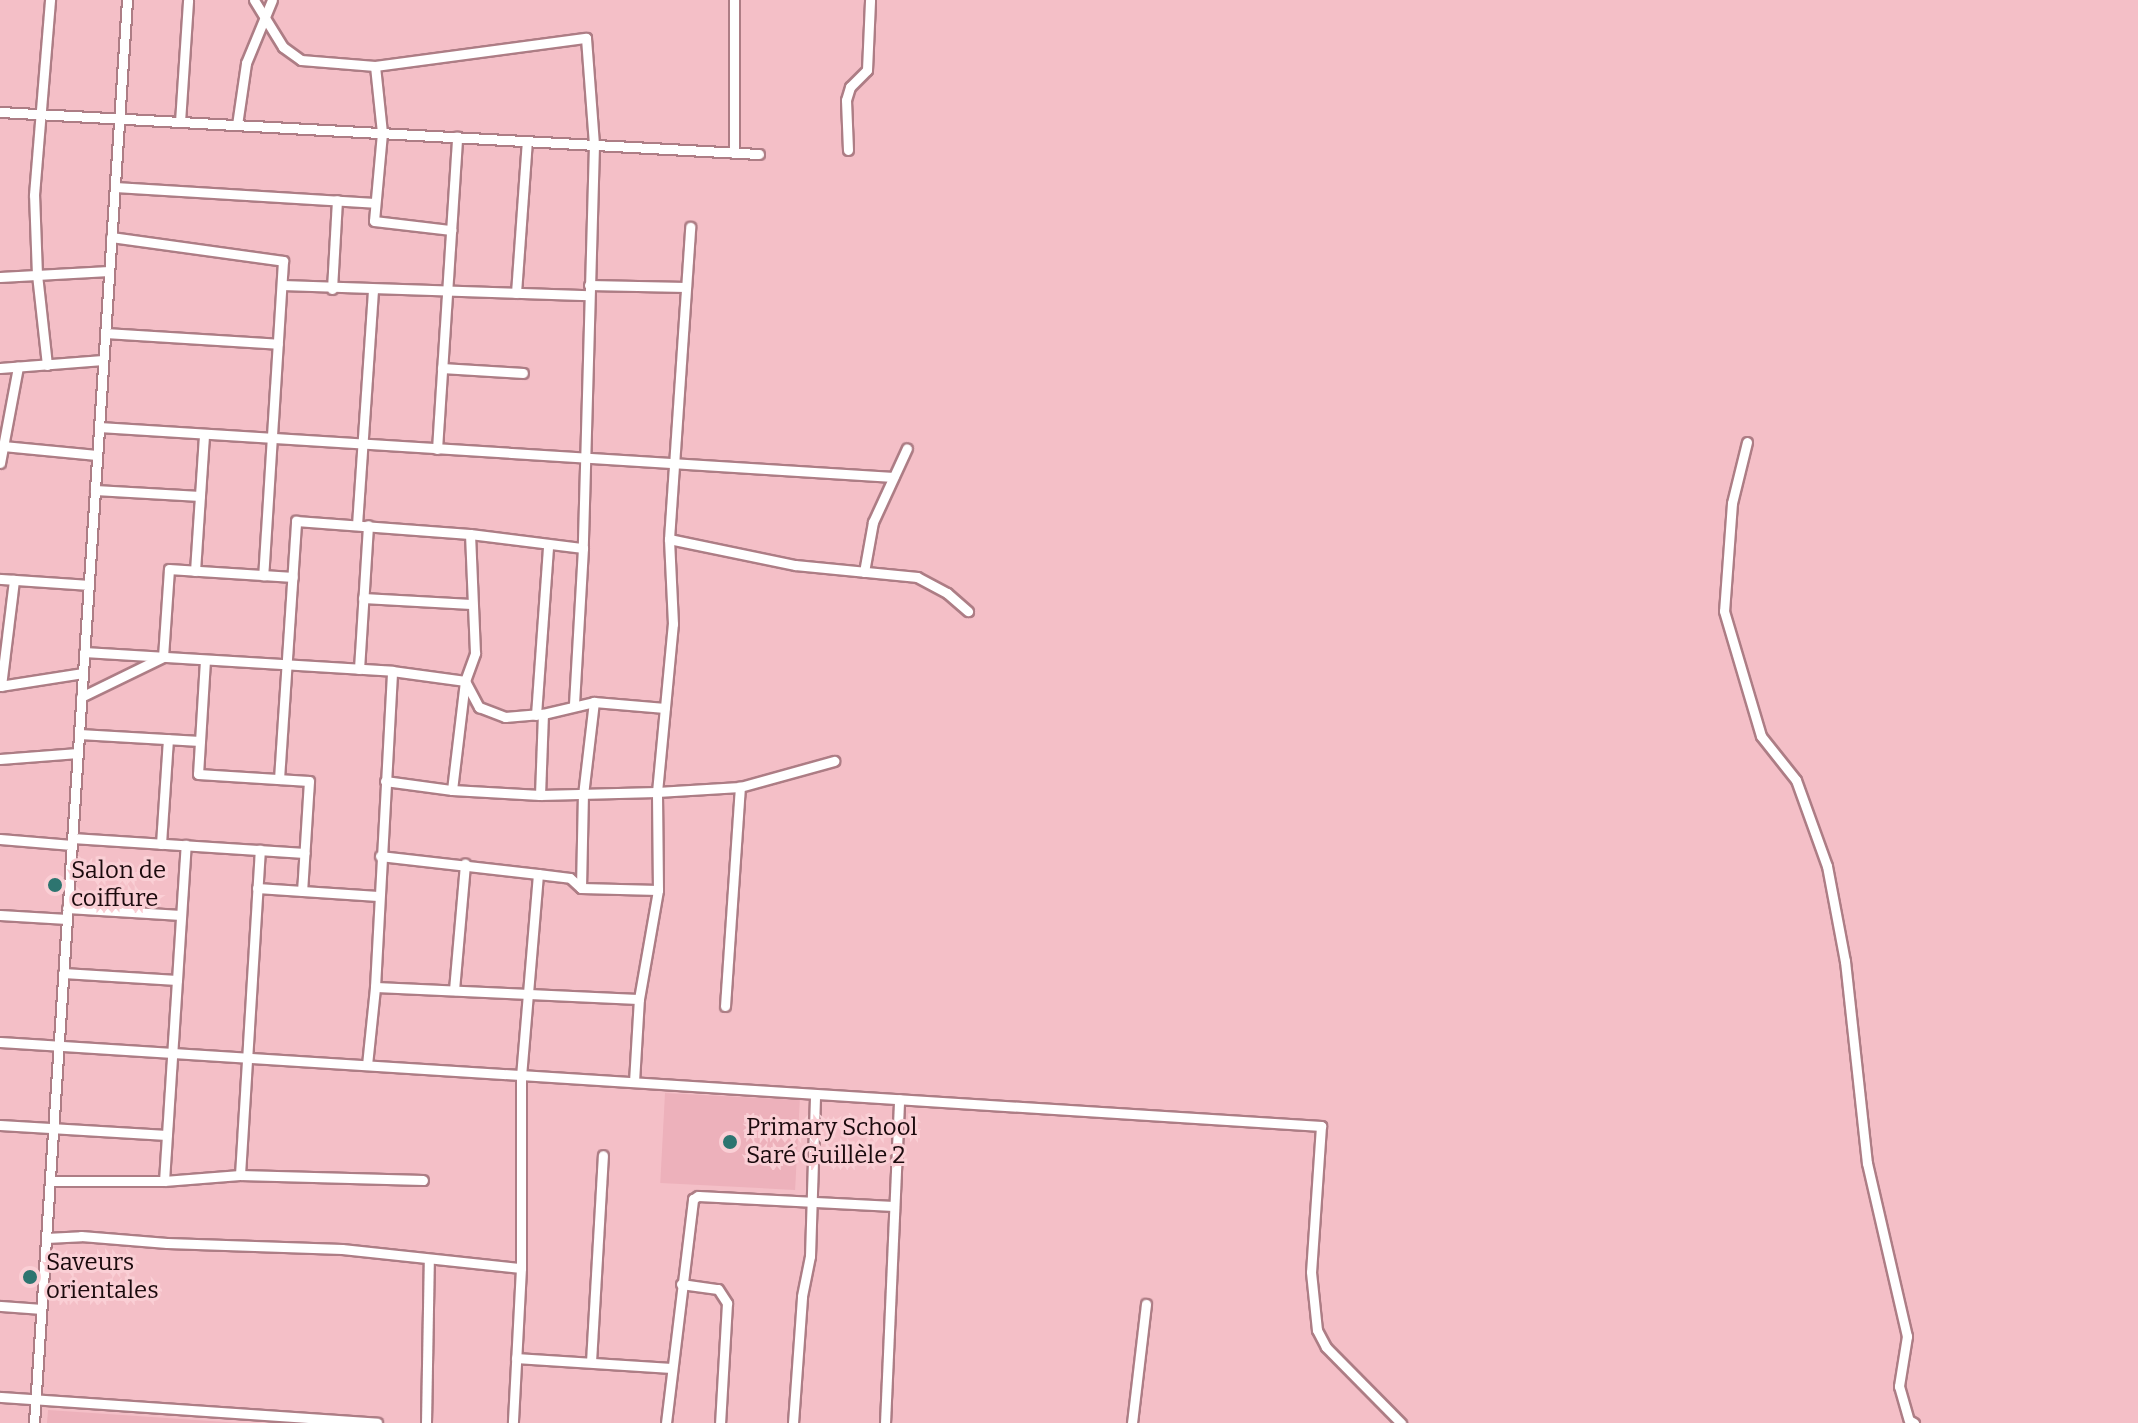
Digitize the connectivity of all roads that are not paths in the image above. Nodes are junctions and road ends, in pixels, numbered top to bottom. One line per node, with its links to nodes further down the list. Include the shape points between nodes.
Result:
1 (50, 0): 11 (street)
2 (127, 0): 12 (street)
3 (188, 0): 13 (street)
4 (254, 0): 8 (street)
5 (272, 0): 8 (street)
6 (734, 0): 20 (street)
7 (870, 0): 19 (street, via 867,70 850,87 846,100)
8 (265, 16): 9 (street, via 283,47 301,60); 14 (street, via 246,63)
9 (375, 66): 15 (street); 18 (street, via 586,38)
10 (0, 112): 11 (street)
11 (40, 114): 12 (street); 29 (street, via 34,195)
12 (119, 119): 13 (street); 22 (street)
13 (180, 122): 14 (street)
14 (237, 125): 15 (street)
15 (382, 133): 16 (street); 24 (street)
16 (457, 137): 17 (street); 26 (street)
17 (527, 141): 18 (street); 37 (street)
18 (594, 145): 20 (street); 35 (street)
19 (848, 150)
20 (734, 153): 21 (street)
21 (759, 154)
22 (115, 187): 23 (street); 27 (street)
23 (337, 200): 24 (street); 33 (street)
24 (375, 203): 26 (street, via 374,221)
25 (690, 227): 32 (street)
26 (451, 230): 36 (street)
27 (111, 237): 28 (street); 31 (street, via 283,261)
28 (109, 271): 29 (street); 38 (street)
29 (37, 275): 30 (street); 41 (street)
30 (0, 277)
31 (282, 285): 33 (street); 39 (street)
32 (686, 287): 35 (street); 57 (street)
33 (332, 289): 34 (street)
34 (373, 290): 36 (street); 50 (street)
35 (589, 290): 37 (street); 55 (street)
36 (447, 291): 37 (street); 44 (street)
37 (516, 293)
38 (105, 333): 39 (street); 40 (street)
39 (278, 344): 48 (street)
40 (103, 360): 41 (street); 46 (street)
41 (47, 365): 42 (street)
42 (18, 367): 43 (street); 51 (street)
43 (0, 368)
44 (442, 368): 45 (street); 53 (street)
45 (523, 373)
46 (99, 427): 47 (street); 54 (street)
47 (204, 434): 48 (street); 60 (street)
48 (272, 438): 50 (street); 68 (street)
49 (1747, 442): 168 (street, via 1732,503 1724,611 1761,736 1796,780 1827,866 1845,961 1867,1163 1907,1336 1899,1386)
50 (362, 444): 53 (street); 61 (street)
51 (3, 446): 54 (street); 56 (street)
52 (907, 448): 58 (street)
53 (437, 449): 55 (street)
54 (97, 455): 59 (street)
55 (583, 458): 57 (street); 65 (street)
56 (0, 463)
57 (674, 464): 58 (street); 63 (street)
58 (893, 477): 67 (street, via 873,522)
59 (95, 490): 60 (street); 72 (street)
60 (200, 496): 66 (street)
61 (363, 525): 62 (street); 69 (street, via 296,521); 73 (street)
62 (470, 534): 64 (street); 74 (street)
63 (669, 539): 67 (street, via 795,565); 88 (street, via 673,624)
64 (548, 546): 65 (street); 89 (street)
65 (583, 548): 87 (street)
66 (195, 571): 68 (street); 77 (street, via 169,569)
67 (864, 572): 75 (street, via 917,577)
68 (263, 575): 69 (street)
69 (293, 577): 79 (street)
70 (0, 579): 71 (street)
71 (14, 580): 72 (street); 84 (street)
72 (89, 585): 76 (street)
73 (363, 598): 74 (street); 80 (street)
74 (471, 604): 83 (street, via 475,653)
75 (968, 611)
76 (84, 652): 77 (street); 82 (street)
77 (163, 657): 78 (street); 85 (street)
78 (205, 660): 79 (street); 92 (street)
79 (287, 665): 80 (street); 96 (street)
80 (359, 669): 81 (street)
81 (392, 671): 83 (street); 97 (street)
82 (83, 673): 84 (street); 85 (street)
83 (465, 681): 89 (street, via 479,707 505,717); 99 (street)
84 (0, 686)
85 (81, 697): 90 (street)
86 (594, 702): 87 (street); 88 (street); 102 (street)
87 (574, 705): 89 (street)
88 (665, 708): 100 (street)
89 (540, 714): 101 (street)
90 (79, 734): 91 (street); 93 (street)
91 (168, 739): 92 (street); 105 (street)
92 (200, 741): 96 (street, via 198,774)
93 (78, 753): 94 (street); 104 (street)
94 (0, 759)
95 (834, 761): 98 (street)
96 (279, 779): 108 (street, via 309,781)
97 (385, 781): 99 (street); 109 (street)
98 (740, 787): 100 (street); 126 (street)
99 (452, 790): 101 (street)
100 (657, 792): 102 (street); 114 (street)
101 (540, 795): 102 (street)
102 (583, 795): 113 (street)
103 (0, 839): 104 (street)
104 (72, 841): 105 (street); 117 (street)
105 (161, 844): 106 (street)
106 (186, 845): 107 (street); 119 (street)
107 (260, 850): 108 (street); 112 (street)
108 (305, 853): 115 (street)
109 (380, 856): 110 (street); 116 (street)
110 (465, 863): 111 (street); 123 (street)
111 (538, 874): 113 (street, via 570,878); 124 (street)
112 (257, 888): 115 (street); 130 (street)
113 (581, 888): 114 (street)
114 (658, 890): 125 (street)
115 (302, 891): 116 (street)
116 (378, 896): 122 (street)
117 (67, 914): 118 (street); 119 (street); 120 (street)
118 (0, 915)
119 (181, 915): 121 (street)
120 (63, 973): 121 (street); 128 (street)
121 (177, 980): 129 (street)
122 (375, 987): 123 (street); 131 (street)
123 (454, 990): 124 (street)
124 (526, 994): 125 (street); 132 (street)
125 (639, 999): 133 (street)
126 (725, 1006)
127 (0, 1042): 128 (street)
128 (59, 1046): 129 (street); 137 (street)
129 (172, 1053): 130 (street); 138 (street)
130 (248, 1058): 131 (street); 140 (street)
131 (367, 1065): 132 (street)
132 (521, 1075): 133 (street); 148 (street)
133 (634, 1082): 134 (street)
134 (815, 1094): 135 (street); 144 (street)
135 (899, 1099): 145 (street); 167 (street, via 1321,1126 1311,1272 1317,1330 1326,1347)
136 (0, 1125): 137 (street)
137 (53, 1128): 138 (street); 142 (street)
138 (167, 1135): 143 (street)
139 (603, 1155): 154 (street)
140 (240, 1175): 141 (street); 143 (street)
141 (423, 1180)
142 (50, 1181): 143 (street); 146 (street)
143 (164, 1181)
144 (811, 1202): 145 (street); 149 (street, via 693,1199); 164 (street)
145 (894, 1206): 165 (street)
146 (46, 1238): 147 (street, via 244,1243); 152 (street)
147 (429, 1259): 148 (street); 160 (street)
148 (521, 1268): 153 (street)
149 (681, 1284): 155 (street); 163 (street, via 718,1289 727,1303)
150 (1146, 1304): 166 (street)
151 (0, 1306): 152 (street)
152 (41, 1309): 157 (street)
153 (516, 1358): 154 (street); 161 (street)
154 (591, 1362): 155 (street)
155 (671, 1368): 162 (street)
156 (0, 1397): 157 (street)
157 (35, 1400): 158 (street); 159 (street)
158 (34, 1423)
159 (377, 1423)
160 (426, 1423)
161 (513, 1423)
162 (666, 1423)
163 (720, 1423)
164 (793, 1423)
165 (885, 1423)
166 (1132, 1423)
167 (1401, 1423)
168 (1914, 1423)

